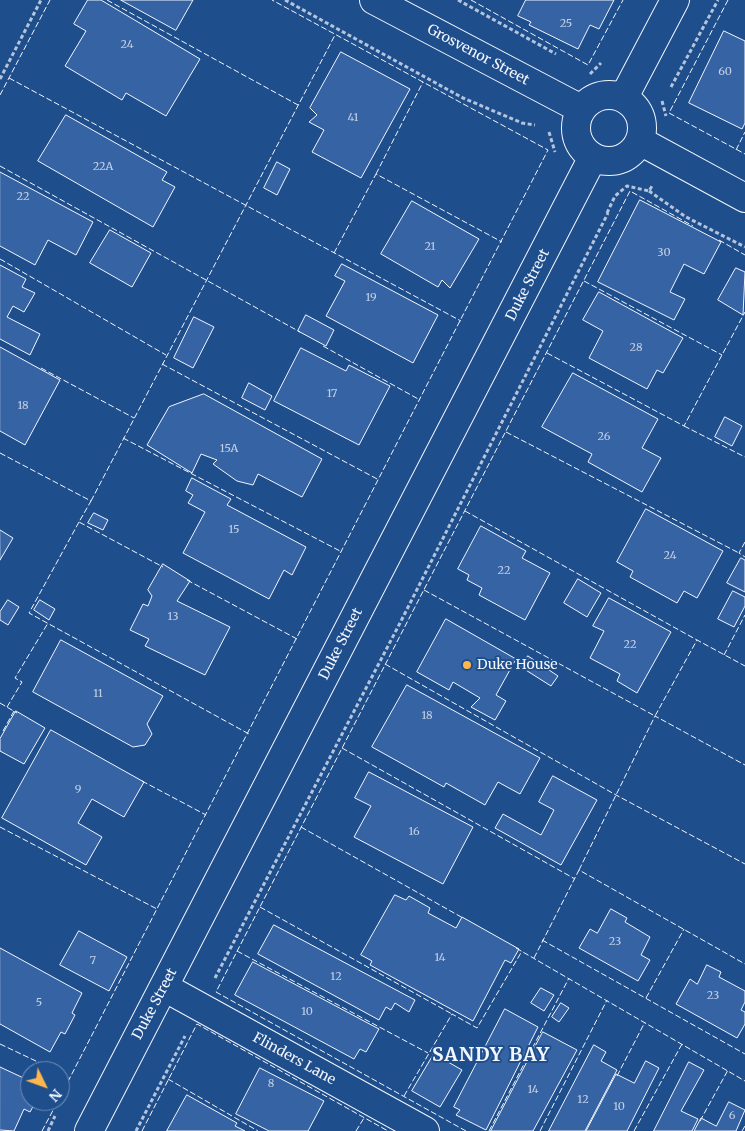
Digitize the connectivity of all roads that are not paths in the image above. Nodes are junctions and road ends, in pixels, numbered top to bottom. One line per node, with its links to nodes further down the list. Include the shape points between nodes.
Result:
1 (374, 0): 4 (street, Grosvenor Street)
2 (675, 0): 3 (street)
3 (624, 97): 4 (street, via 606,94); 5 (street, via 638,111 642,121)
4 (581, 109): 6 (street, via 576,130 582,146)
5 (640, 141): 6 (street, via 634,150 620,159 604,161); 7 (street)
6 (593, 157): 8 (street, Duke Street)
7 (745, 198)
8 (164, 987): 9 (street, Duke Street); 10 (street, Flinders Lane)
9 (89, 1131)
10 (425, 1131)

